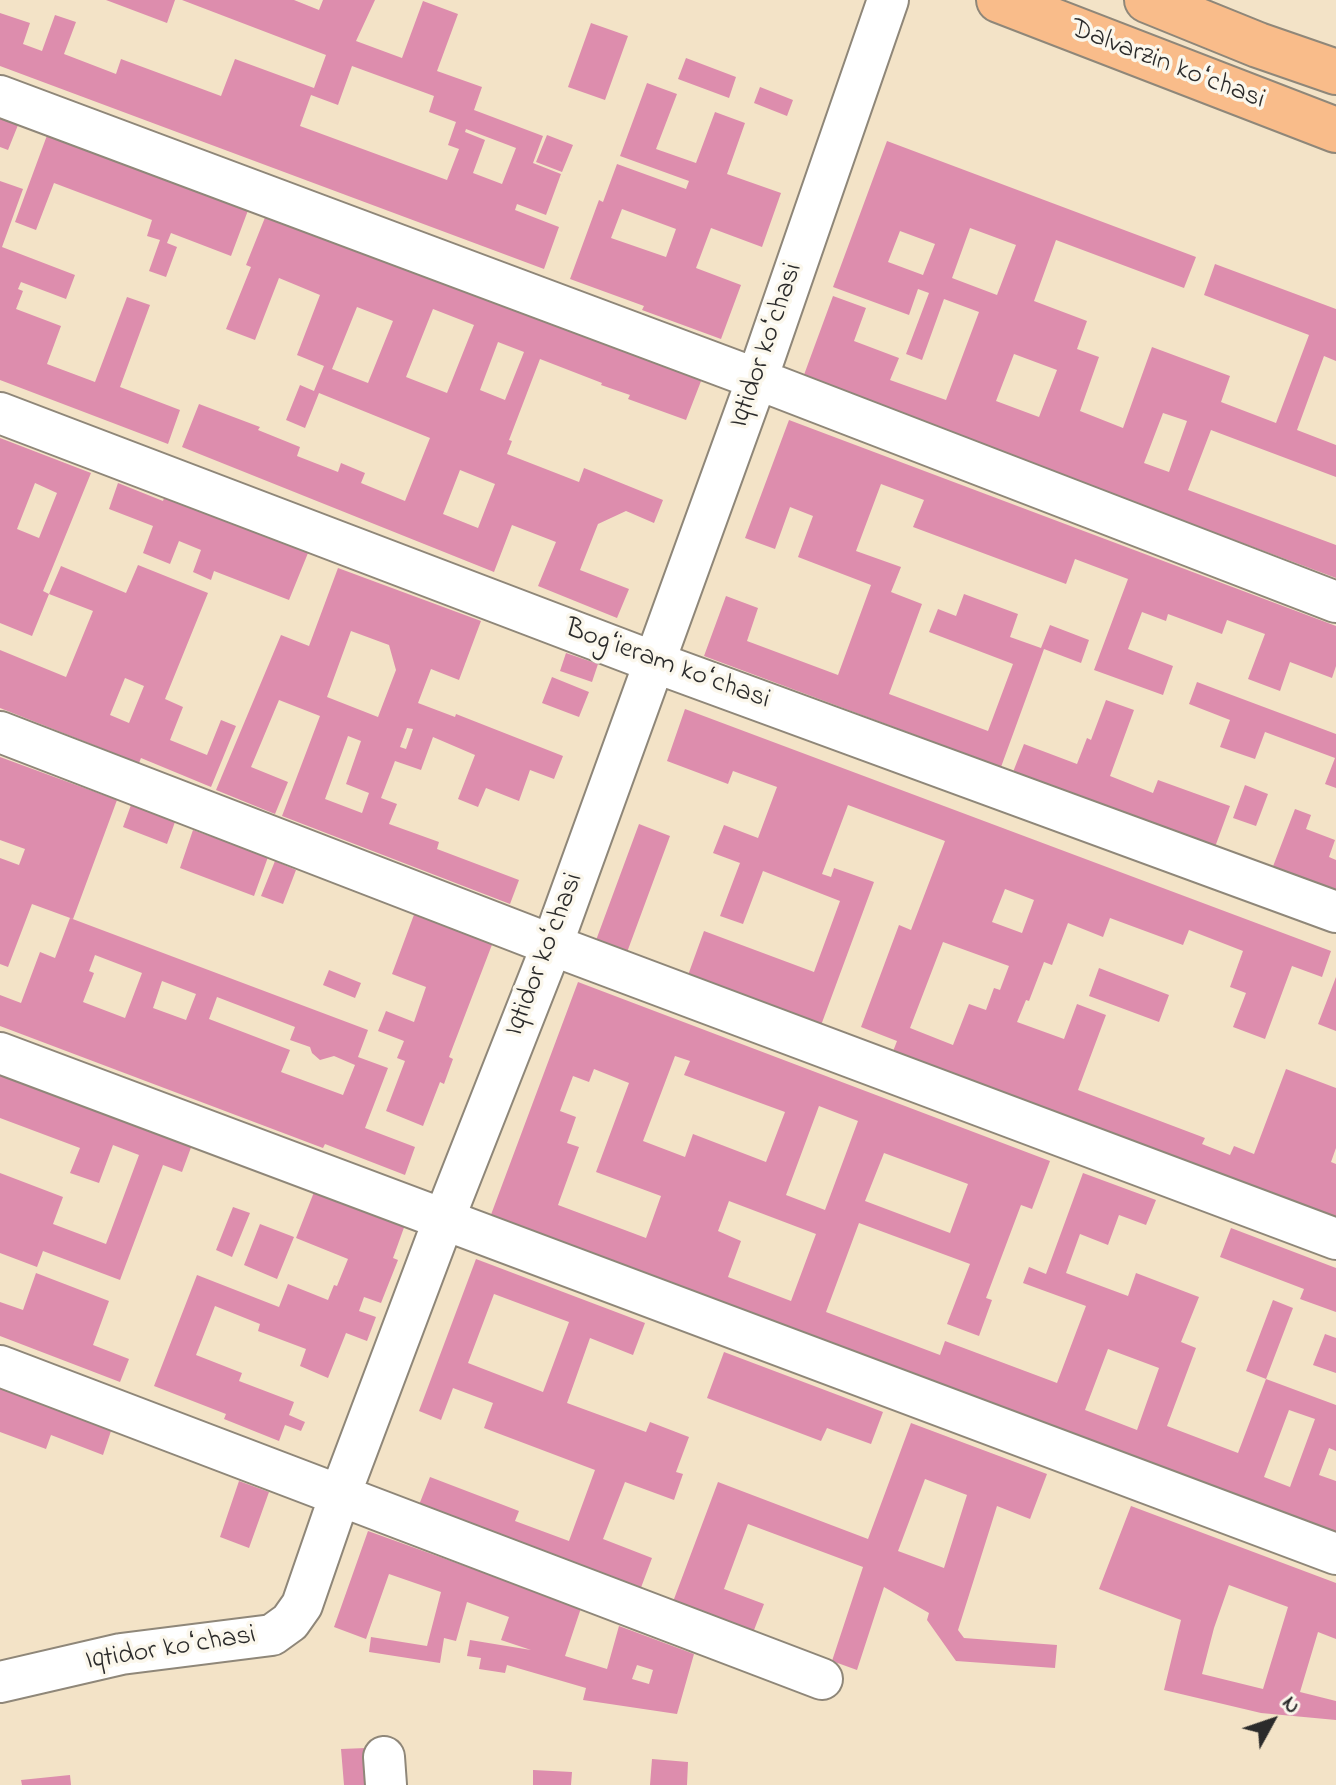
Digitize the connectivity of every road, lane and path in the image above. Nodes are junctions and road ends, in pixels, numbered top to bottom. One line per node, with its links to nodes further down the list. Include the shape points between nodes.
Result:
1 (888, 0): 7 (street, Iqtidor koʻchasi)
2 (999, 0): 6 (main road, Dalvarzin koʻchasi)
3 (1147, 0): 4 (main road, Dalvarzin koʻchasi)
4 (1326, 68): 6 (main road)
5 (0, 96): 7 (street)
6 (1316, 123)
7 (757, 379): 9 (street); 10 (street, Iqtidor koʻchasi)
8 (0, 413): 10 (street, Bogʻieram koʻchasi)
9 (1336, 602)
10 (654, 662): 12 (street, Bogʻieram koʻchasi); 13 (street, Iqtidor koʻchasi)
11 (0, 732): 13 (street)
12 (1336, 912)
13 (552, 945): 15 (street, Iqtidor koʻchasi); 16 (street)
14 (0, 1053): 15 (street)
15 (444, 1219): 18 (street, Iqtidor koʻchasi); 19 (street)
16 (1336, 1239)
17 (0, 1366): 18 (street)
18 (340, 1495): 20 (street); 21 (street, Iqtidor koʻchasi, via 302,1605 272,1635 121,1654)
19 (1336, 1554)
20 (822, 1679)
21 (0, 1682)

